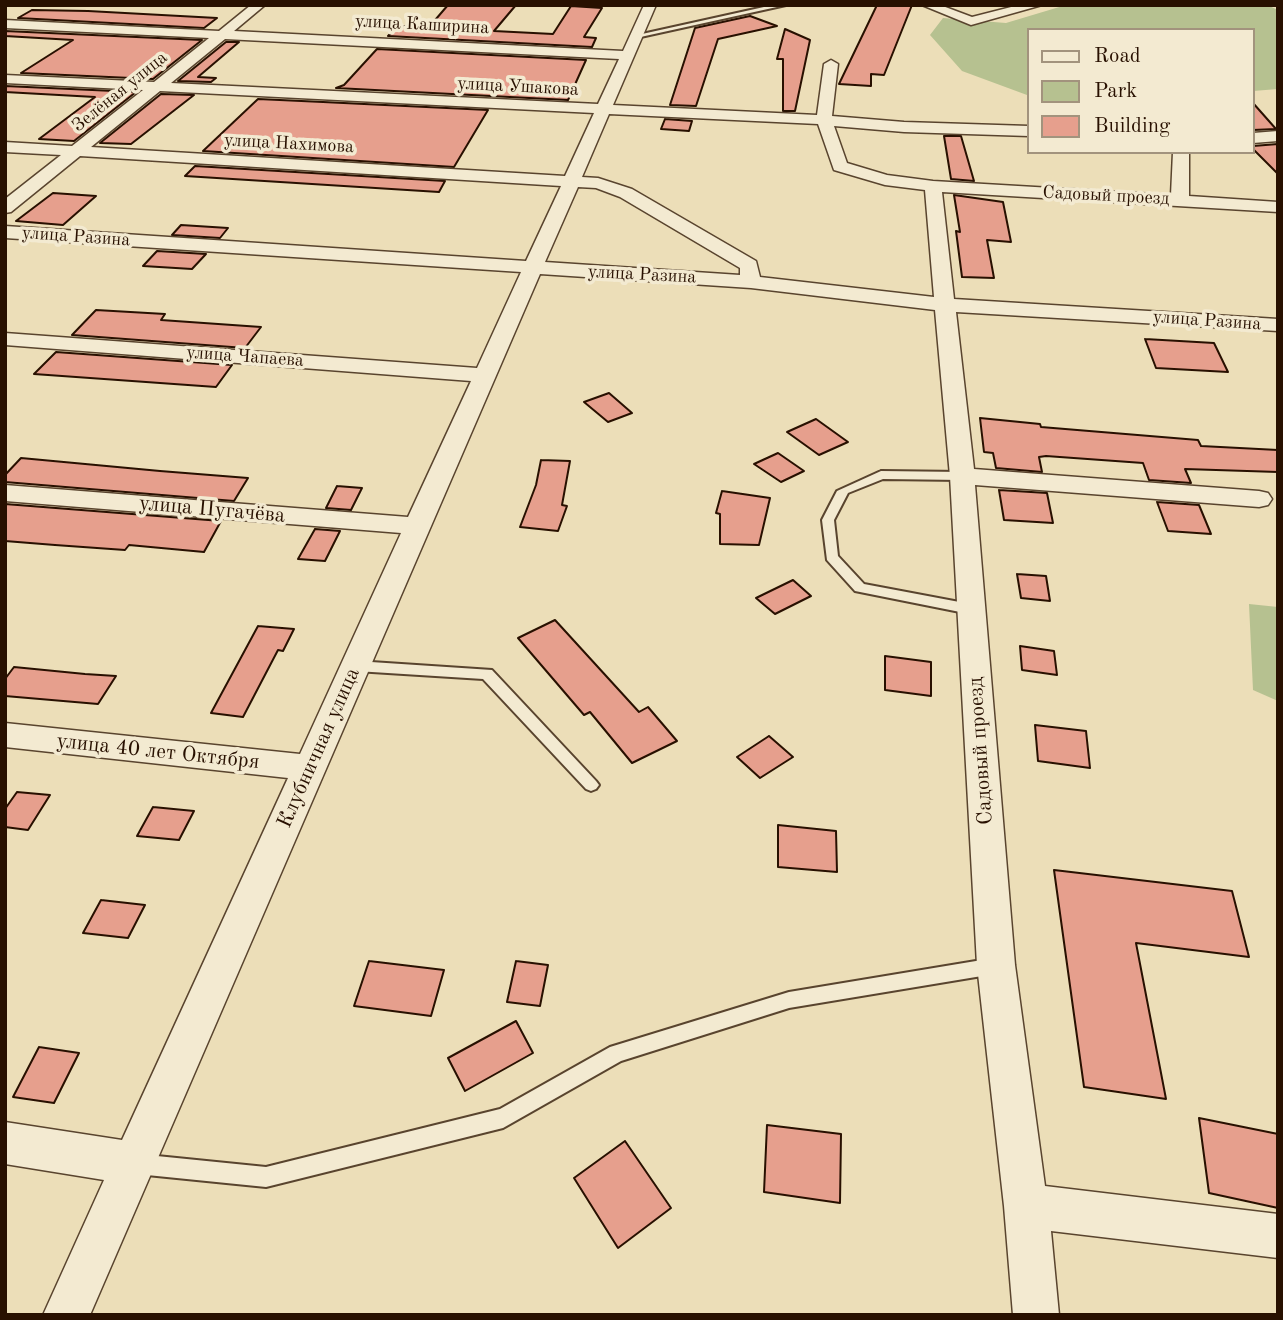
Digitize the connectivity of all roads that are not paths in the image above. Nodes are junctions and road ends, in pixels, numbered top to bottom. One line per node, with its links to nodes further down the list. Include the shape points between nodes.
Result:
1 (259, 5): 7 (street, Зелёная улица)
2 (650, 5): 8 (street, Клубничная улица)
3 (783, 5): 8 (lane)
4 (928, 5): 5 (street, via 971,21)
5 (1036, 5)
6 (5, 24): 7 (street, улица Каширина)
7 (222, 35): 8 (street, улица Каширина); 11 (street, Зелёная улица)
8 (632, 45): 12 (street, Клубничная улица)
9 (831, 64): 13 (street, Садовый проезд)
10 (5, 79): 11 (street, улица Ушакова)
11 (156, 87): 12 (street, улица Ушакова); 18 (street, Зелёная улица)
12 (603, 111): 13 (street, улица Ушакова); 20 (street, Клубничная улица)
13 (824, 120): 14 (street, улица Ушакова); 21 (street, Садовый проезд, via 840,166 885,180)
14 (1028, 131)
15 (1278, 136): 16 (street)
16 (1255, 138)
17 (5, 147): 18 (street, улица Нахимова)
18 (77, 151): 20 (street, улица Нахимова); 24 (street, Зелёная улица)
19 (1181, 154): 22 (street)
20 (571, 181): 26 (street, Клубничная улица); 27 (street, via 626,192 749,265)
21 (933, 186): 22 (street, Садовый проезд); 28 (street, Садовый проезд)
22 (1180, 201): 23 (street, Садовый проезд)
23 (1278, 207)
24 (5, 208)
25 (5, 232): 26 (street, улица Разина)
26 (532, 269): 27 (street, улица Разина); 31 (street, Клубничная улица)
27 (751, 282): 28 (street, улица Разина)
28 (947, 305): 29 (street, улица Разина); 32 (street, Садовый проезд)
29 (1278, 325)
30 (5, 339): 31 (street, улица Чапаева)
31 (485, 375): 35 (street, Клубничная улица)
32 (962, 476): 34 (street); 36 (street, Садовый проезд); 36 (lane, via 881,475 843,491 828,520 832,557 860,588)
33 (5, 493): 35 (street, улица Пугачёва)
34 (1259, 499)
35 (418, 526): 37 (street, Клубничная улица)
36 (970, 609): 41 (street, Садовый проезд)
37 (356, 666): 39 (street, Клубничная улица); 40 (lane, via 487,674)
38 (5, 735): 39 (street, улица 40 лет Октября)
39 (310, 768): 43 (street, Клубничная улица)
40 (591, 785)
41 (996, 965): 43 (lane, via 789,1000 617,1052 503,1118 266,1177); 44 (street, Садовый проезд)
42 (5, 1143): 43 (street)
43 (134, 1163): 46 (street, Клубничная улица)
44 (1026, 1206): 45 (street); 47 (street, Садовый проезд)
45 (1278, 1236)
46 (66, 1315)
47 (1036, 1315)

